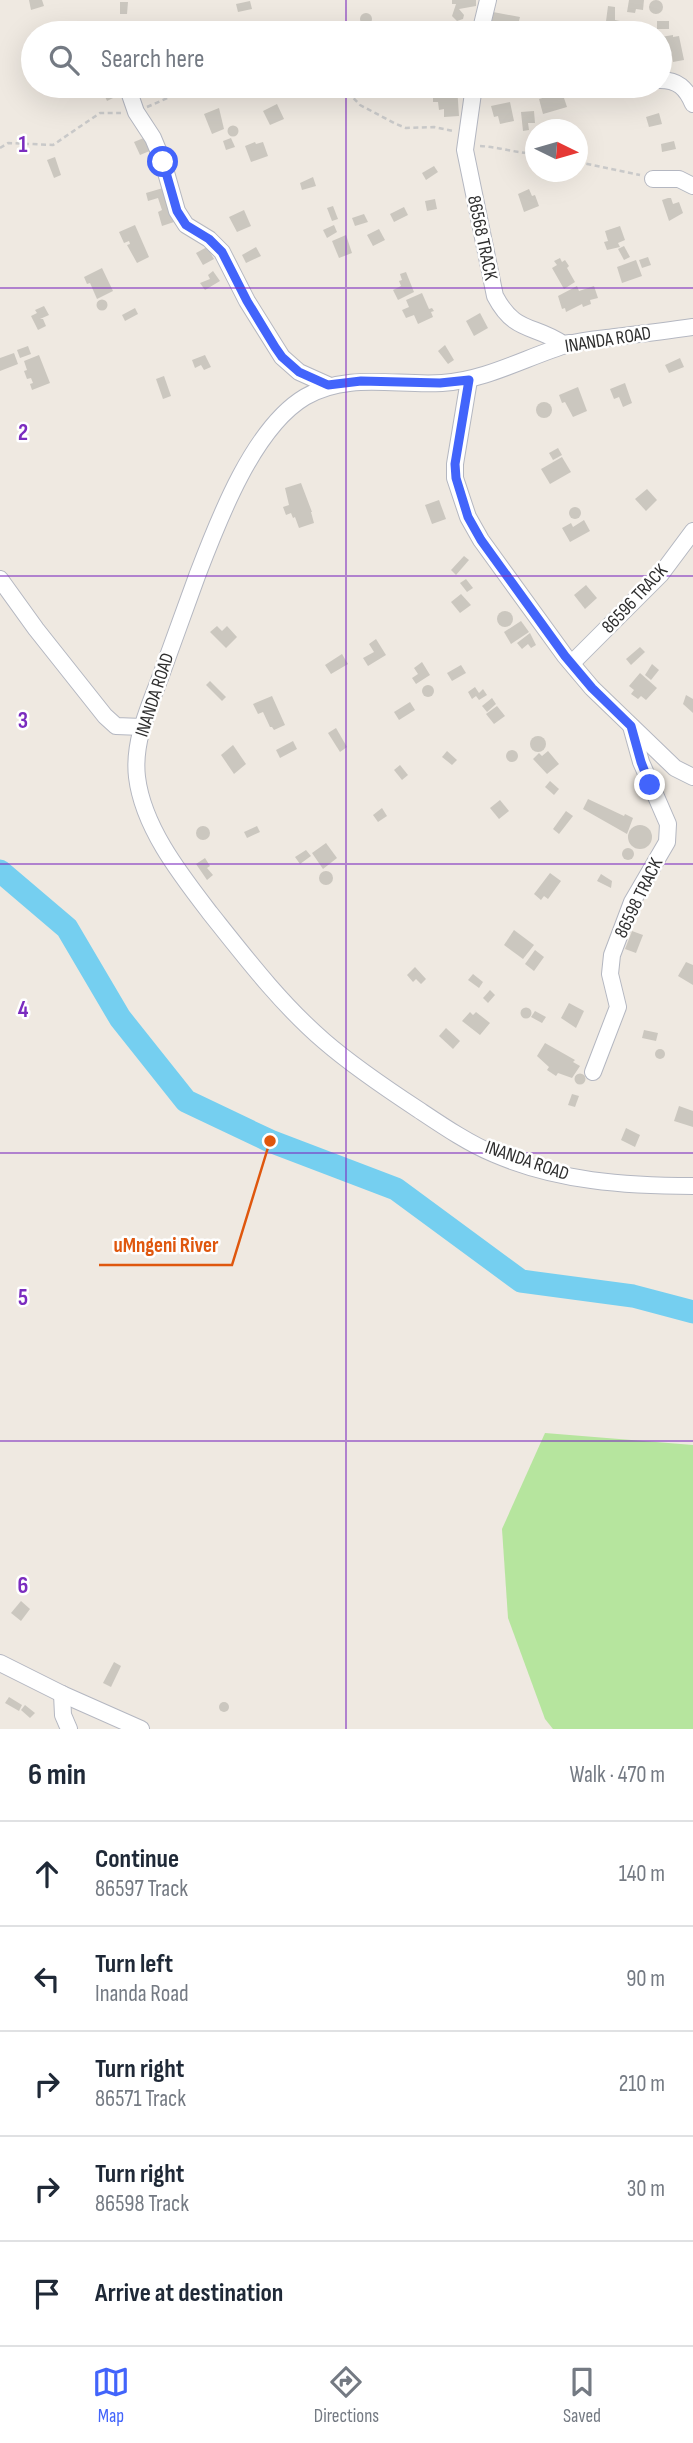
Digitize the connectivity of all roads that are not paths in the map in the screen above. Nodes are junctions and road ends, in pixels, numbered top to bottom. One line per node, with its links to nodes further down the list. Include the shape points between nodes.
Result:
1 (488, 0): 2 (street)
2 (483, 21)
3 (672, 82): 6 (street, via 683,87)
4 (131, 98): 12 (street, via 153,138 186,225 222,252 282,357 299,372)
5 (472, 98): 10 (street, 86568 TRACK, via 465,140 467,167 491,285 500,307 511,318 563,344)
6 (693, 104)
7 (653, 179): 8 (street, via 679,179)
8 (693, 186)
9 (693, 327): 10 (street, INANDA ROAD)
10 (572, 343): 11 (street, INANDA ROAD)
11 (469, 380): 12 (street, INANDA ROAD); 15 (street, via 455,464 468,517)
12 (328, 385): 17 (street, INANDA ROAD, via 280,417 252,456 201,565)
13 (693, 531): 15 (street, 86596 TRACK, via 661,574)
14 (0, 579): 17 (street, via 105,716 116,726)
15 (572, 663): 16 (street)
16 (631, 726): 18 (street, via 675,768); 19 (street, 86598 TRACK, via 669,834 632,902 612,955 610,974 618,1007)
17 (142, 727): 20 (street, INANDA ROAD, via 137,778 158,836 194,893 250,964 322,1040 388,1090 494,1154 592,1181)
18 (693, 777)
19 (593, 1072)
20 (693, 1186)
21 (0, 1663): 22 (street)
22 (62, 1694): 23 (street); 24 (street)
23 (118, 1725): 25 (street)
24 (69, 1729)
25 (141, 1729)

